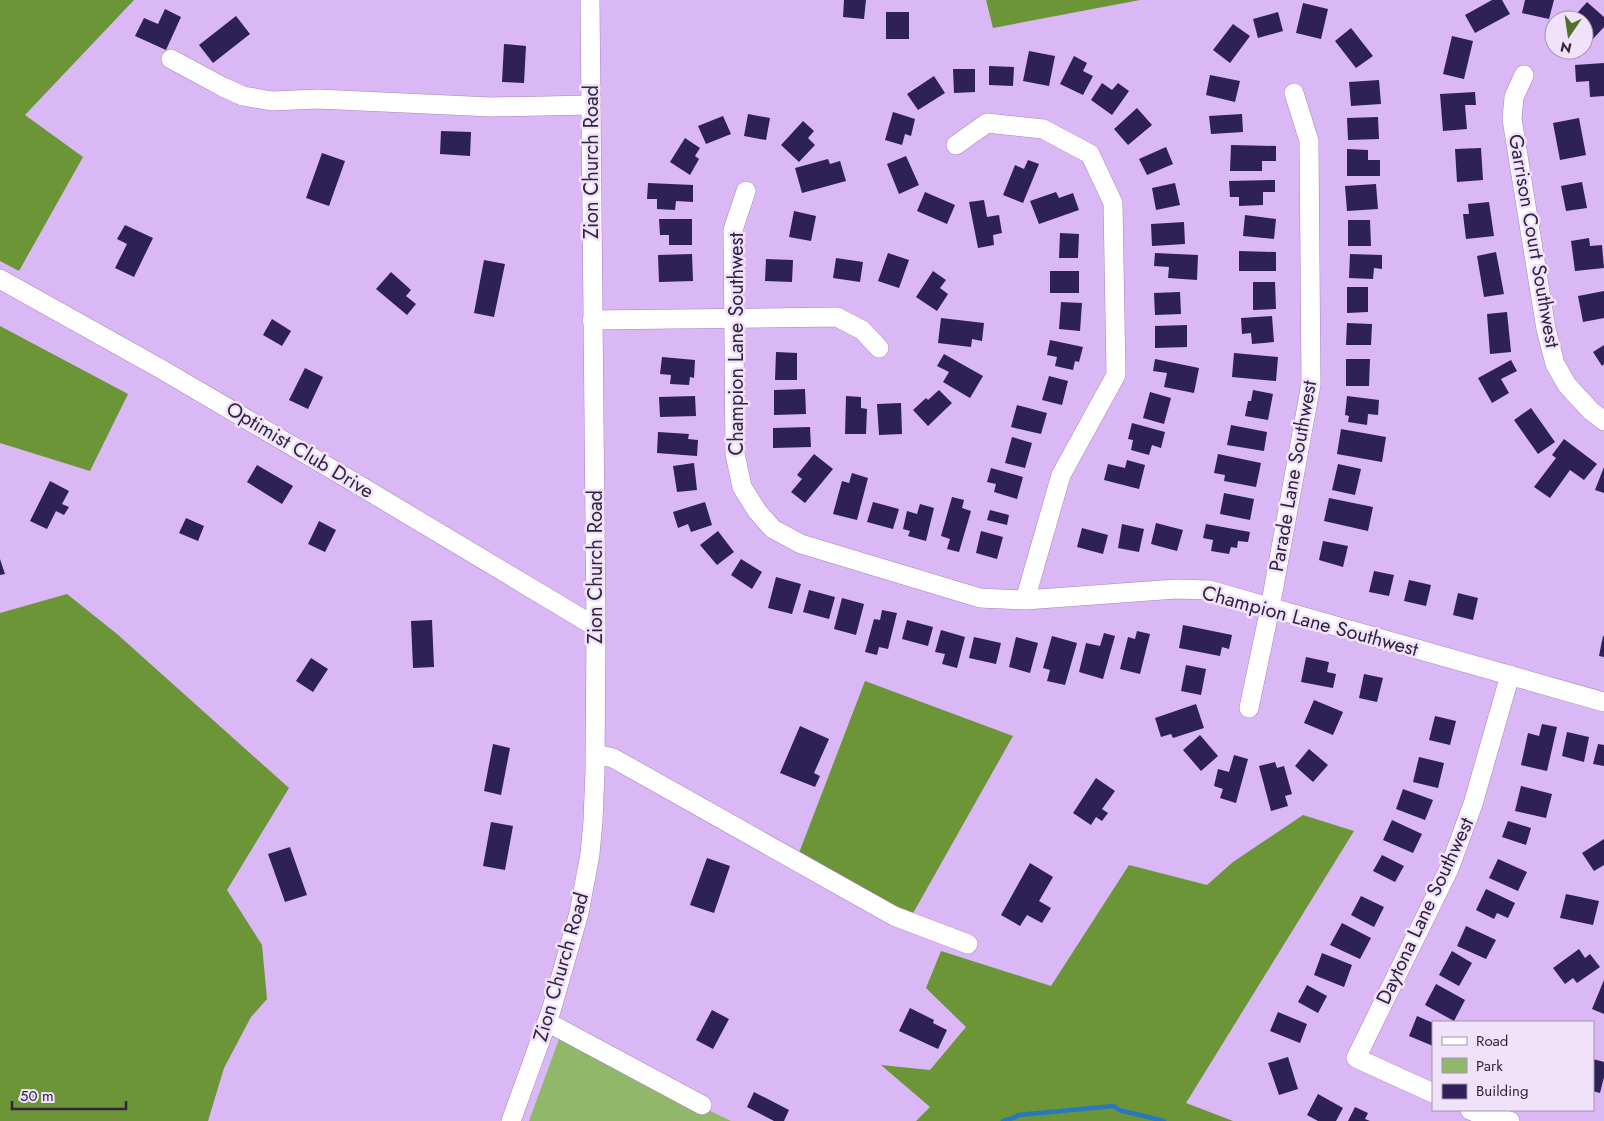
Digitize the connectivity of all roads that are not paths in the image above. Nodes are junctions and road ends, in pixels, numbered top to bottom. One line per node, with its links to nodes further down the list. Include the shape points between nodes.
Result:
1 (590, 0): 5 (street, Zion Church Road)
2 (171, 59): 5 (street, via 243,96 272,101 318,99 491,107)
3 (1524, 75): 12 (street, Garrison Court Southwest, via 1514,97 1512,119 1546,329 1556,364 1567,385)
4 (1294, 93): 14 (street, Parade Lane Southwest, via 1309,141 1311,384)
5 (591, 105): 10 (street, Zion Church Road)
6 (956, 146): 13 (street, via 987,123 1043,129 1090,154 1113,204 1116,376 1061,475)
7 (746, 190): 9 (street, Champion Lane Southwest, via 733,230)
8 (0, 280): 15 (street, Optimist Club Drive, via 186,383)
9 (734, 318): 10 (street); 11 (street, via 837,317 862,330); 13 (street, Champion Lane Southwest, via 735,454 742,487 773,529 801,544 980,598)
10 (592, 320): 15 (street, Zion Church Road)
11 (879, 348)
12 (1604, 421)
13 (1025, 600): 14 (street, Champion Lane Southwest, via 1176,589 1209,590)
14 (1270, 608): 16 (street, Champion Lane Southwest); 18 (street, Parade Lane Southwest)
15 (596, 628): 19 (street, Zion Church Road)
16 (1510, 675): 17 (street, Champion Lane Southwest); 22 (street, Daytona Lane Southwest, via 1473,804 1449,869 1356,1058)
17 (1604, 702)
18 (1249, 708)
19 (595, 754): 20 (street, via 613,758 894,916); 21 (street, Zion Church Road, via 590,854 579,913)
20 (968, 944)
21 (547, 1022): 23 (street); 25 (street, Zion Church Road)
22 (1432, 1093)
23 (702, 1105)
24 (1472, 1111): 26 (street)
25 (512, 1121)
26 (1510, 1121)

